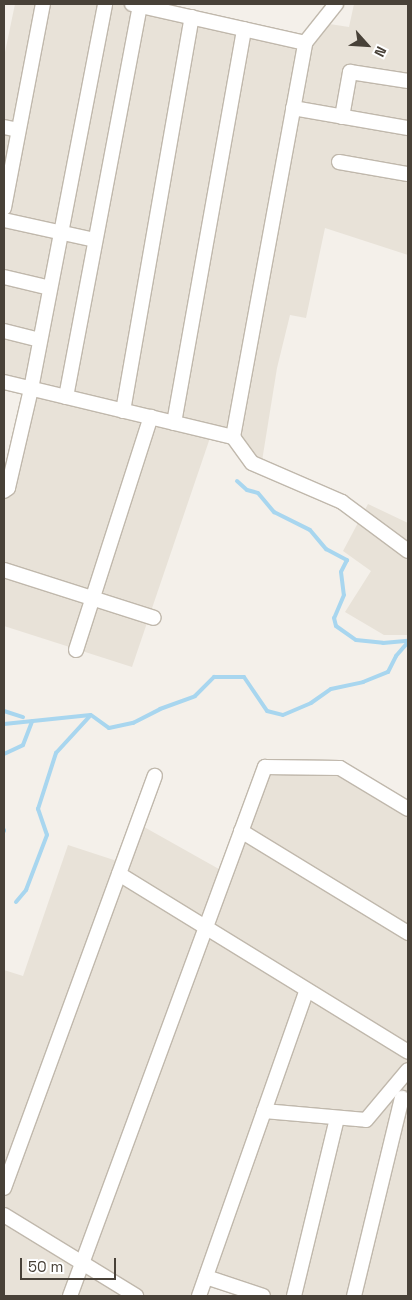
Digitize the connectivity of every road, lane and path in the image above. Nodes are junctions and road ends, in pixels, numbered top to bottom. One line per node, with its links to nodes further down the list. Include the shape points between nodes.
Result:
1 (43, 4): 13 (street)
2 (105, 4): 19 (street)
3 (336, 4): 7 (street)
4 (136, 5): 5 (street); 20 (street)
5 (192, 18): 6 (street); 28 (street)
6 (244, 29): 7 (street); 30 (street)
7 (305, 43): 9 (street)
8 (408, 81): 10 (street, via 350,72)
9 (293, 108): 10 (street); 31 (street)
10 (342, 117): 12 (street)
11 (4, 127): 13 (street)
12 (408, 128)
13 (18, 130): 15 (street)
14 (339, 162): 16 (street)
15 (7, 174): 17 (street)
16 (408, 174)
17 (4, 208)
18 (4, 220): 19 (street)
19 (61, 232): 20 (street); 22 (street)
20 (96, 240): 27 (street)
21 (4, 277): 22 (street)
22 (50, 288): 24 (street)
23 (4, 331): 24 (street)
24 (40, 340): 26 (street)
25 (4, 382): 26 (street)
26 (31, 388): 27 (street); 32 (street)
27 (66, 397): 28 (street)
28 (123, 411): 29 (street)
29 (151, 417): 30 (street); 35 (street)
30 (174, 423): 31 (street)
31 (233, 437): 33 (street, via 252,463 342,502)
32 (5, 489)
33 (408, 551)
34 (4, 570): 35 (street)
35 (93, 599): 36 (street); 37 (street)
36 (154, 618)
37 (76, 650)
38 (155, 776): 41 (street)
39 (408, 809): 40 (street, via 340,768 265,767)
40 (241, 832): 42 (street); 43 (street)
41 (119, 874): 42 (street); 50 (street)
42 (206, 928): 44 (street); 52 (street)
43 (408, 933)
44 (307, 990): 45 (street); 48 (street)
45 (408, 1052)
46 (408, 1070): 47 (street)
47 (400, 1097): 49 (street, via 366,1120); 60 (street)
48 (264, 1111): 49 (street); 53 (street)
49 (337, 1118): 59 (street)
50 (4, 1188)
51 (4, 1215): 52 (street)
52 (82, 1263): 55 (street); 56 (street)
53 (206, 1277): 54 (street); 57 (street)
54 (229, 1291): 58 (street)
55 (70, 1296)
56 (136, 1296)
57 (199, 1296)
58 (263, 1296)
59 (294, 1296)
60 (354, 1296)

